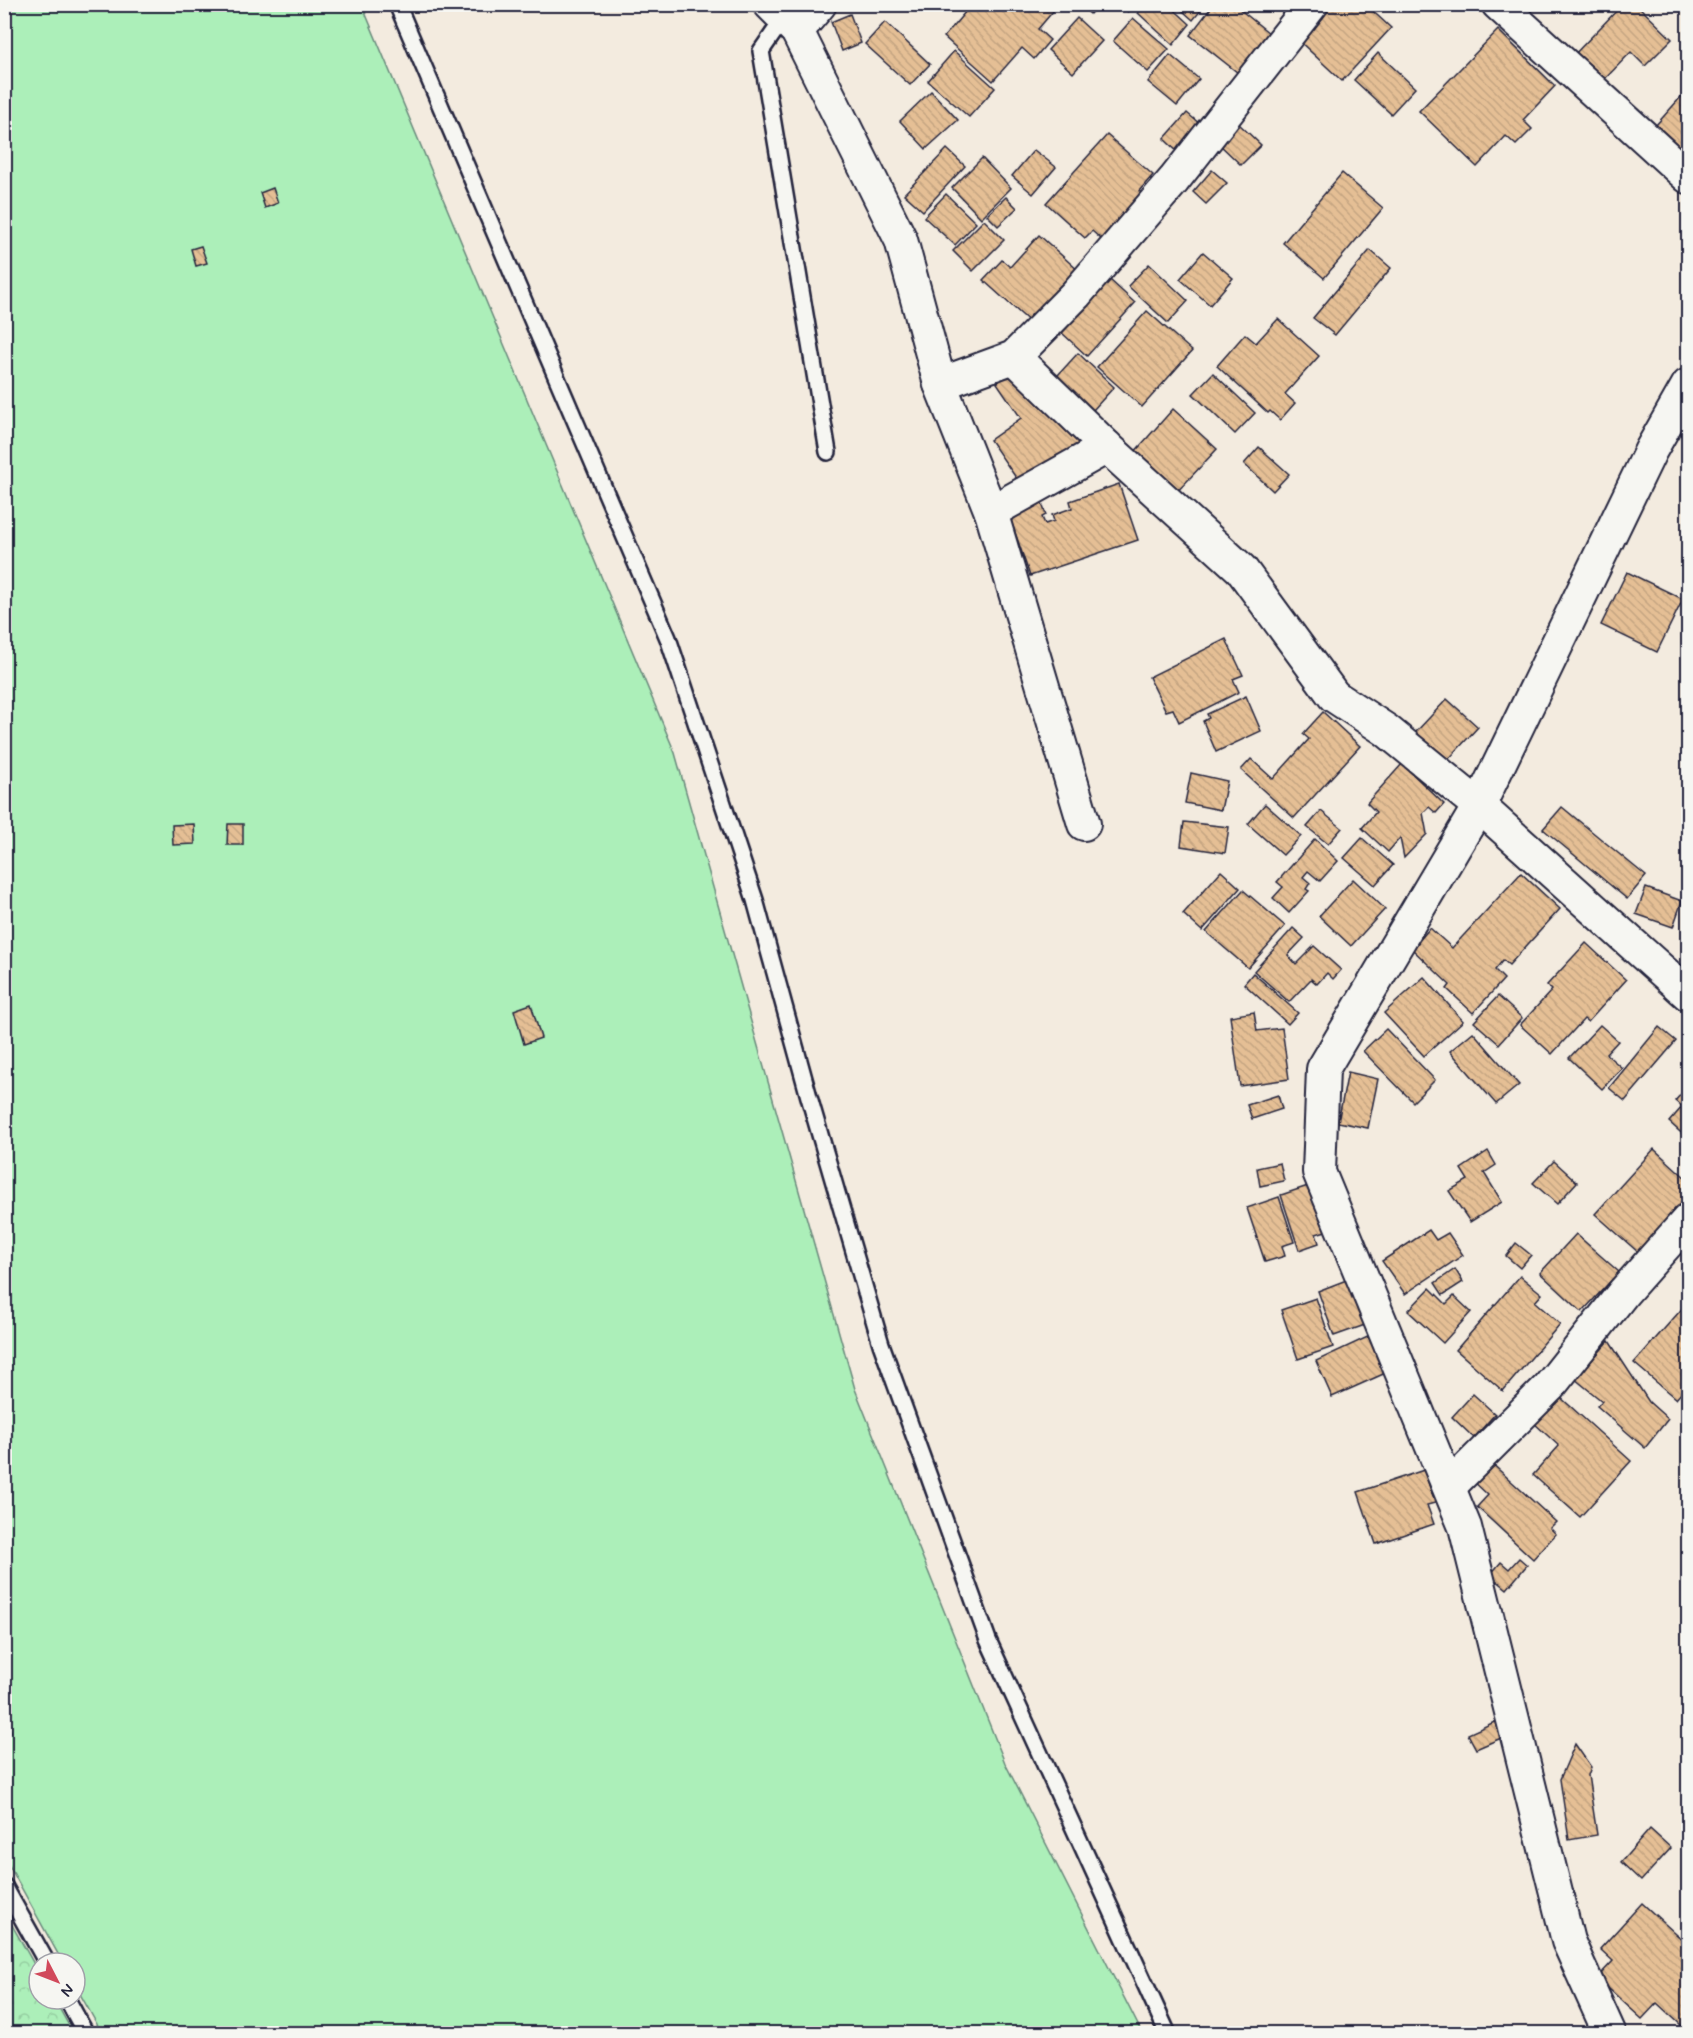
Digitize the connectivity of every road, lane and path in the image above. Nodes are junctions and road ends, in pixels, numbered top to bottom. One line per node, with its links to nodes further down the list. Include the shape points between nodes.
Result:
1 (397, 4): 22 (lane, via 668,638 755,900 881,1344 988,1640)
2 (820, 4): 5 (street)
3 (1312, 4): 7 (street, via 1174,180 1076,294)
4 (1498, 4): 6 (street)
5 (784, 18): 8 (street, via 901,240); 11 (lane, via 761,51)
6 (1689, 177)
7 (1014, 357): 8 (street); 10 (street)
8 (940, 384): 12 (street)
9 (1689, 385): 13 (street, via 1651,450)
10 (1107, 447): 12 (street); 13 (street, via 1241,568 1334,696 1386,730)
11 (828, 452)
12 (991, 512): 14 (street)
13 (1479, 806): 15 (street); 17 (street, via 1323,1069 1319,1172)
14 (1084, 824)
15 (1689, 994)
16 (1689, 1220): 17 (street, via 1624,1292 1549,1387)
17 (1449, 1487): 23 (street, via 1465,1527 1568,1941)
18 (4, 1886): 19 (lane)
19 (40, 1951)
20 (74, 2011): 21 (lane)
21 (86, 2034)
22 (1168, 2034)
23 (1610, 2034)

